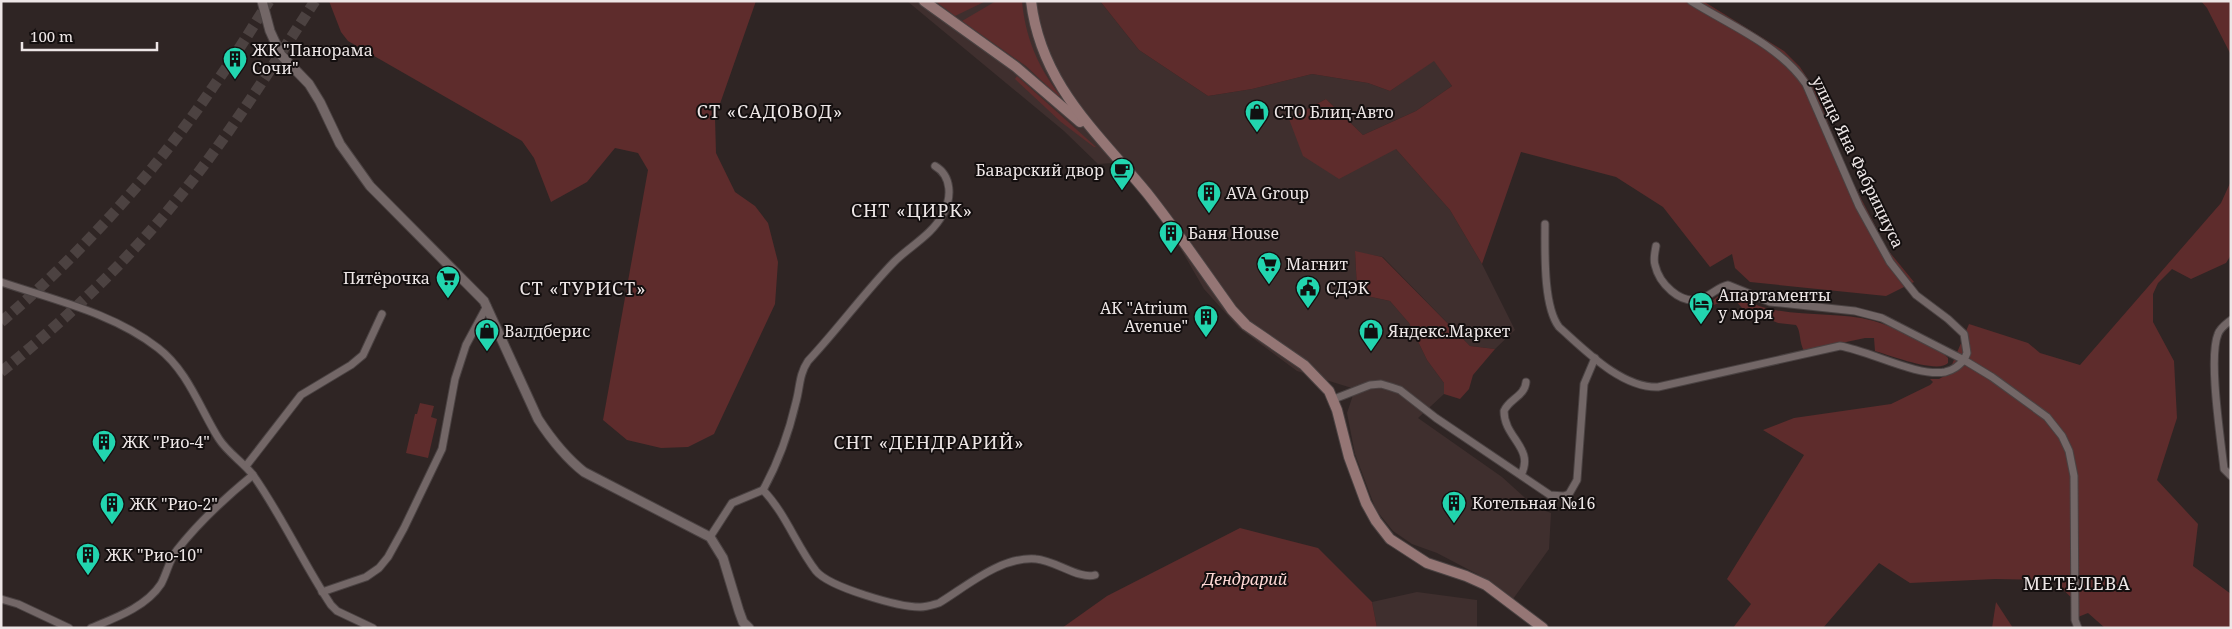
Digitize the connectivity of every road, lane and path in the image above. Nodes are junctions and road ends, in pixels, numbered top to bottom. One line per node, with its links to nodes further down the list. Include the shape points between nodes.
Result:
1 (262, 1): 10 (street, via 281,55 308,84 340,144 370,186)
2 (924, 1): 5 (main road, via 1016,67)
3 (1031, 1): 5 (main road, via 1049,65 1068,100)
4 (1691, 1): 14 (street, улица Яна Фабрициуса, via 1779,54 1796,69 1806,84 1859,206 1890,262 1916,295 1964,334 1967,353)
5 (1096, 136): 16 (main road, via 1160,210 1232,310 1246,325 1304,365 1323,383)
6 (935, 166): 21 (street, via 945,174 949,188 944,212 937,224 896,261 808,361 802,372 785,438)
7 (1544, 224): 13 (street, via 1551,314 1559,327)
8 (1656, 246): 14 (street, via 1654,263 1663,284 1689,299 1703,298 1728,285 1770,302 1855,310 1901,326)
9 (1, 282): 17 (street, via 108,318 161,350 188,382 220,442)
10 (487, 306): 22 (street, via 538,419 567,456 594,477); 24 (street, via 471,333 455,379 442,448 388,557 366,577)
11 (382, 314): 17 (street, via 363,355 302,395)
12 (2231, 320): 20 (street, via 2217,335 2214,361 2224,470)
13 (1595, 358): 14 (street, via 1627,381 1648,387 1840,346 1857,348 1917,370 1932,372 1955,369); 19 (street, via 1584,384 1574,488 1564,496 1555,496 1532,485)
14 (1964, 360): 31 (street, via 2046,417 2062,436 2069,451 2074,476 2075,620)
15 (1526, 382): 19 (street, via 1524,391 1510,402 1504,412 1505,422 1525,454)
16 (1334, 400): 19 (street, via 1370,385 1381,384 1400,390); 30 (main road, via 1348,457 1366,503 1390,539 1427,563 1486,585)
17 (246, 466): 18 (street)
18 (253, 475): 24 (street); 27 (street, via 225,498 177,550 153,594)
19 (1521, 475)
20 (2231, 476)
21 (763, 490): 22 (street, via 732,503); 23 (street, via 786,519 815,570 823,578 891,602 930,606 992,570 1022,559 1052,562 1085,577)
22 (710, 537): 29 (street, via 723,558 743,622)
23 (1094, 575)
24 (322, 592): 28 (street, via 333,609)
25 (1, 598): 26 (street)
26 (69, 628)
27 (90, 628)
28 (373, 628)
29 (749, 628)
30 (1543, 628)
31 (2078, 628)

